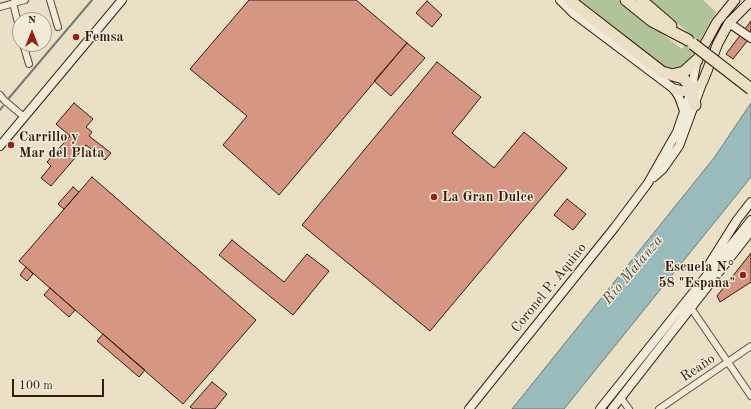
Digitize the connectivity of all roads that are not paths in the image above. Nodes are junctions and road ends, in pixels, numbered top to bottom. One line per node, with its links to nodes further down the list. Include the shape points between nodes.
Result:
1 (25, 0): 10 (street)
2 (50, 0): 16 (street)
3 (122, 0): 30 (street)
4 (560, 0): 24 (street, via 573,13)
5 (569, 0): 22 (highway, via 662,72)
6 (626, 0): 18 (highway, via 652,21)
7 (641, 0): 18 (highway)
8 (735, 0): 13 (main road)
9 (751, 1): 14 (main road)
10 (13, 3): 11 (street); 12 (street)
11 (0, 7)
12 (15, 12)
13 (724, 12): 15 (main road, via 724,19); 20 (main road)
14 (736, 15): 15 (main road); 17 (street)
15 (729, 24): 17 (street); 23 (main road, via 718,43)
16 (58, 28)
17 (748, 36)
18 (690, 42): 25 (highway, bridge)
19 (26, 52): 21 (street)
20 (697, 60): 22 (highway, via 684,72); 26 (street, Coronel P. Aquino)
21 (30, 64)
22 (671, 75): 26 (highway, via 683,78)
23 (703, 81): 26 (main road); 28 (street, Coronel P. Aquino)
24 (674, 89): 26 (main road); 29 (street)
25 (751, 89)
26 (691, 91): 28 (highway); 29 (street, Coronel P. Aquino)
27 (0, 95): 30 (street)
28 (695, 105): 32 (street, Coronel P. Aquino, via 679,146 663,169)
29 (684, 111): 32 (street, Coronel P. Aquino, via 673,141)
30 (24, 117): 31 (street)
31 (0, 146)
32 (648, 182): 42 (street, Coronel P. Aquino)
33 (751, 202): 36 (street)
34 (751, 220): 36 (street)
35 (751, 231): 37 (street)
36 (685, 302): 43 (street)
37 (691, 308): 39 (street); 41 (street)
38 (751, 346): 39 (street, Reaño)
39 (728, 362): 40 (street); 46 (street, Reaño)
40 (751, 396)
41 (621, 398): 44 (street); 45 (street)
42 (469, 409)
43 (600, 409)
44 (612, 409)
45 (629, 409)
46 (659, 409)

